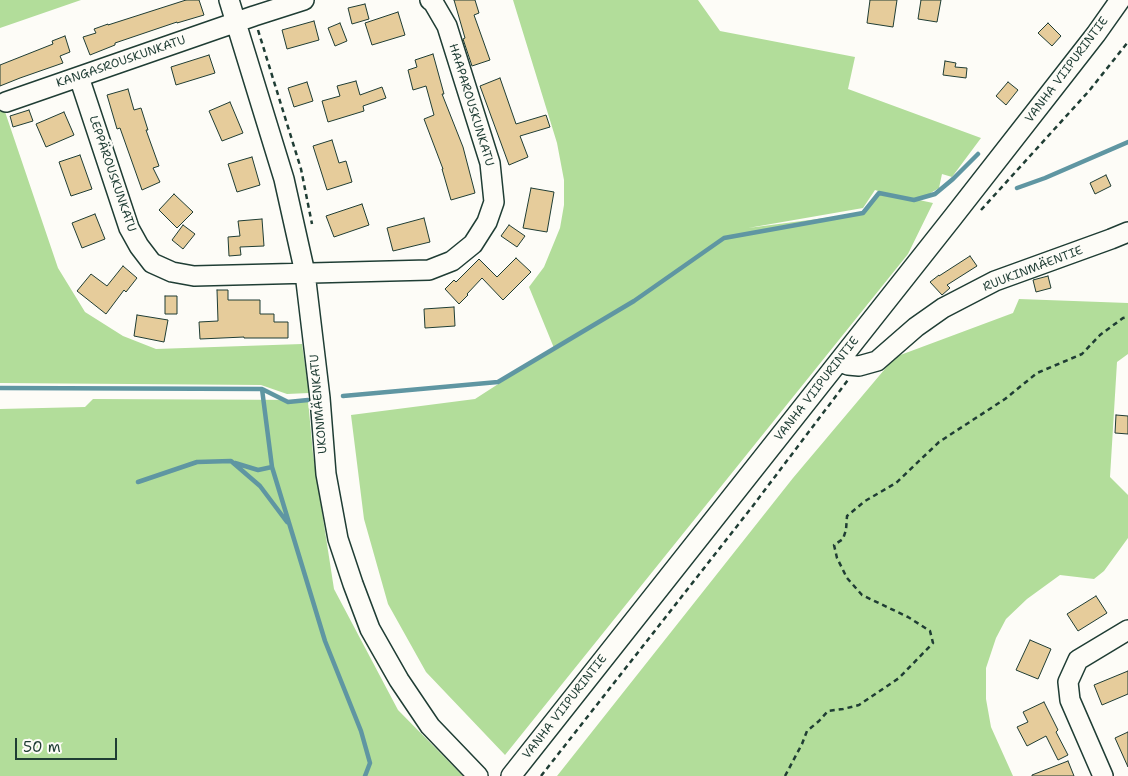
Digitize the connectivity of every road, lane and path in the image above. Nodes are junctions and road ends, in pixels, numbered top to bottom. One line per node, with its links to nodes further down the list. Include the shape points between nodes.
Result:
1 (230, 0): 5 (street, UKONMÄENKATU)
2 (304, 0): 5 (street)
3 (430, 0): 12 (street, HAAPAROUSKUNKATU, via 446,26 490,163 494,202 487,222 473,244 452,262 429,270)
4 (1120, 0): 14 (street, VANHA VIIPURINTIE)
5 (245, 20): 7 (street, KANGASROUSKUNKATU); 10 (path, via 300,169); 12 (street, UKONMÄENKATU)
6 (1128, 42): 9 (path, via 1089,91)
7 (79, 77): 8 (street, KANGASROUSKUNKATU); 12 (street, LEPPÄROUSKUNKATU, via 128,228 152,263 172,272 194,276)
8 (6, 102)
9 (976, 215)
10 (312, 226)
11 (1128, 232): 15 (street, RUUKINMÄENTIE, via 996,281 943,308 877,361)
12 (305, 273): 17 (street, UKONMÄENKATU, via 326,474 338,539 353,584 370,629 399,680 430,726)
13 (1128, 317): 20 (path, via 1100,335 1082,354 1037,373 1006,399 938,442 896,483 847,516 843,539 834,545 847,578 862,595 930,631 933,643 899,678 858,705 828,711 807,731)
14 (839, 361): 15 (street); 18 (street, VANHA VIIPURINTIE)
15 (859, 366): 19 (path)
16 (1128, 630): 21 (street, via 1078,660 1068,682 1070,700)
17 (478, 776)
18 (511, 776)
19 (541, 776)
20 (784, 776)
21 (1103, 776)

